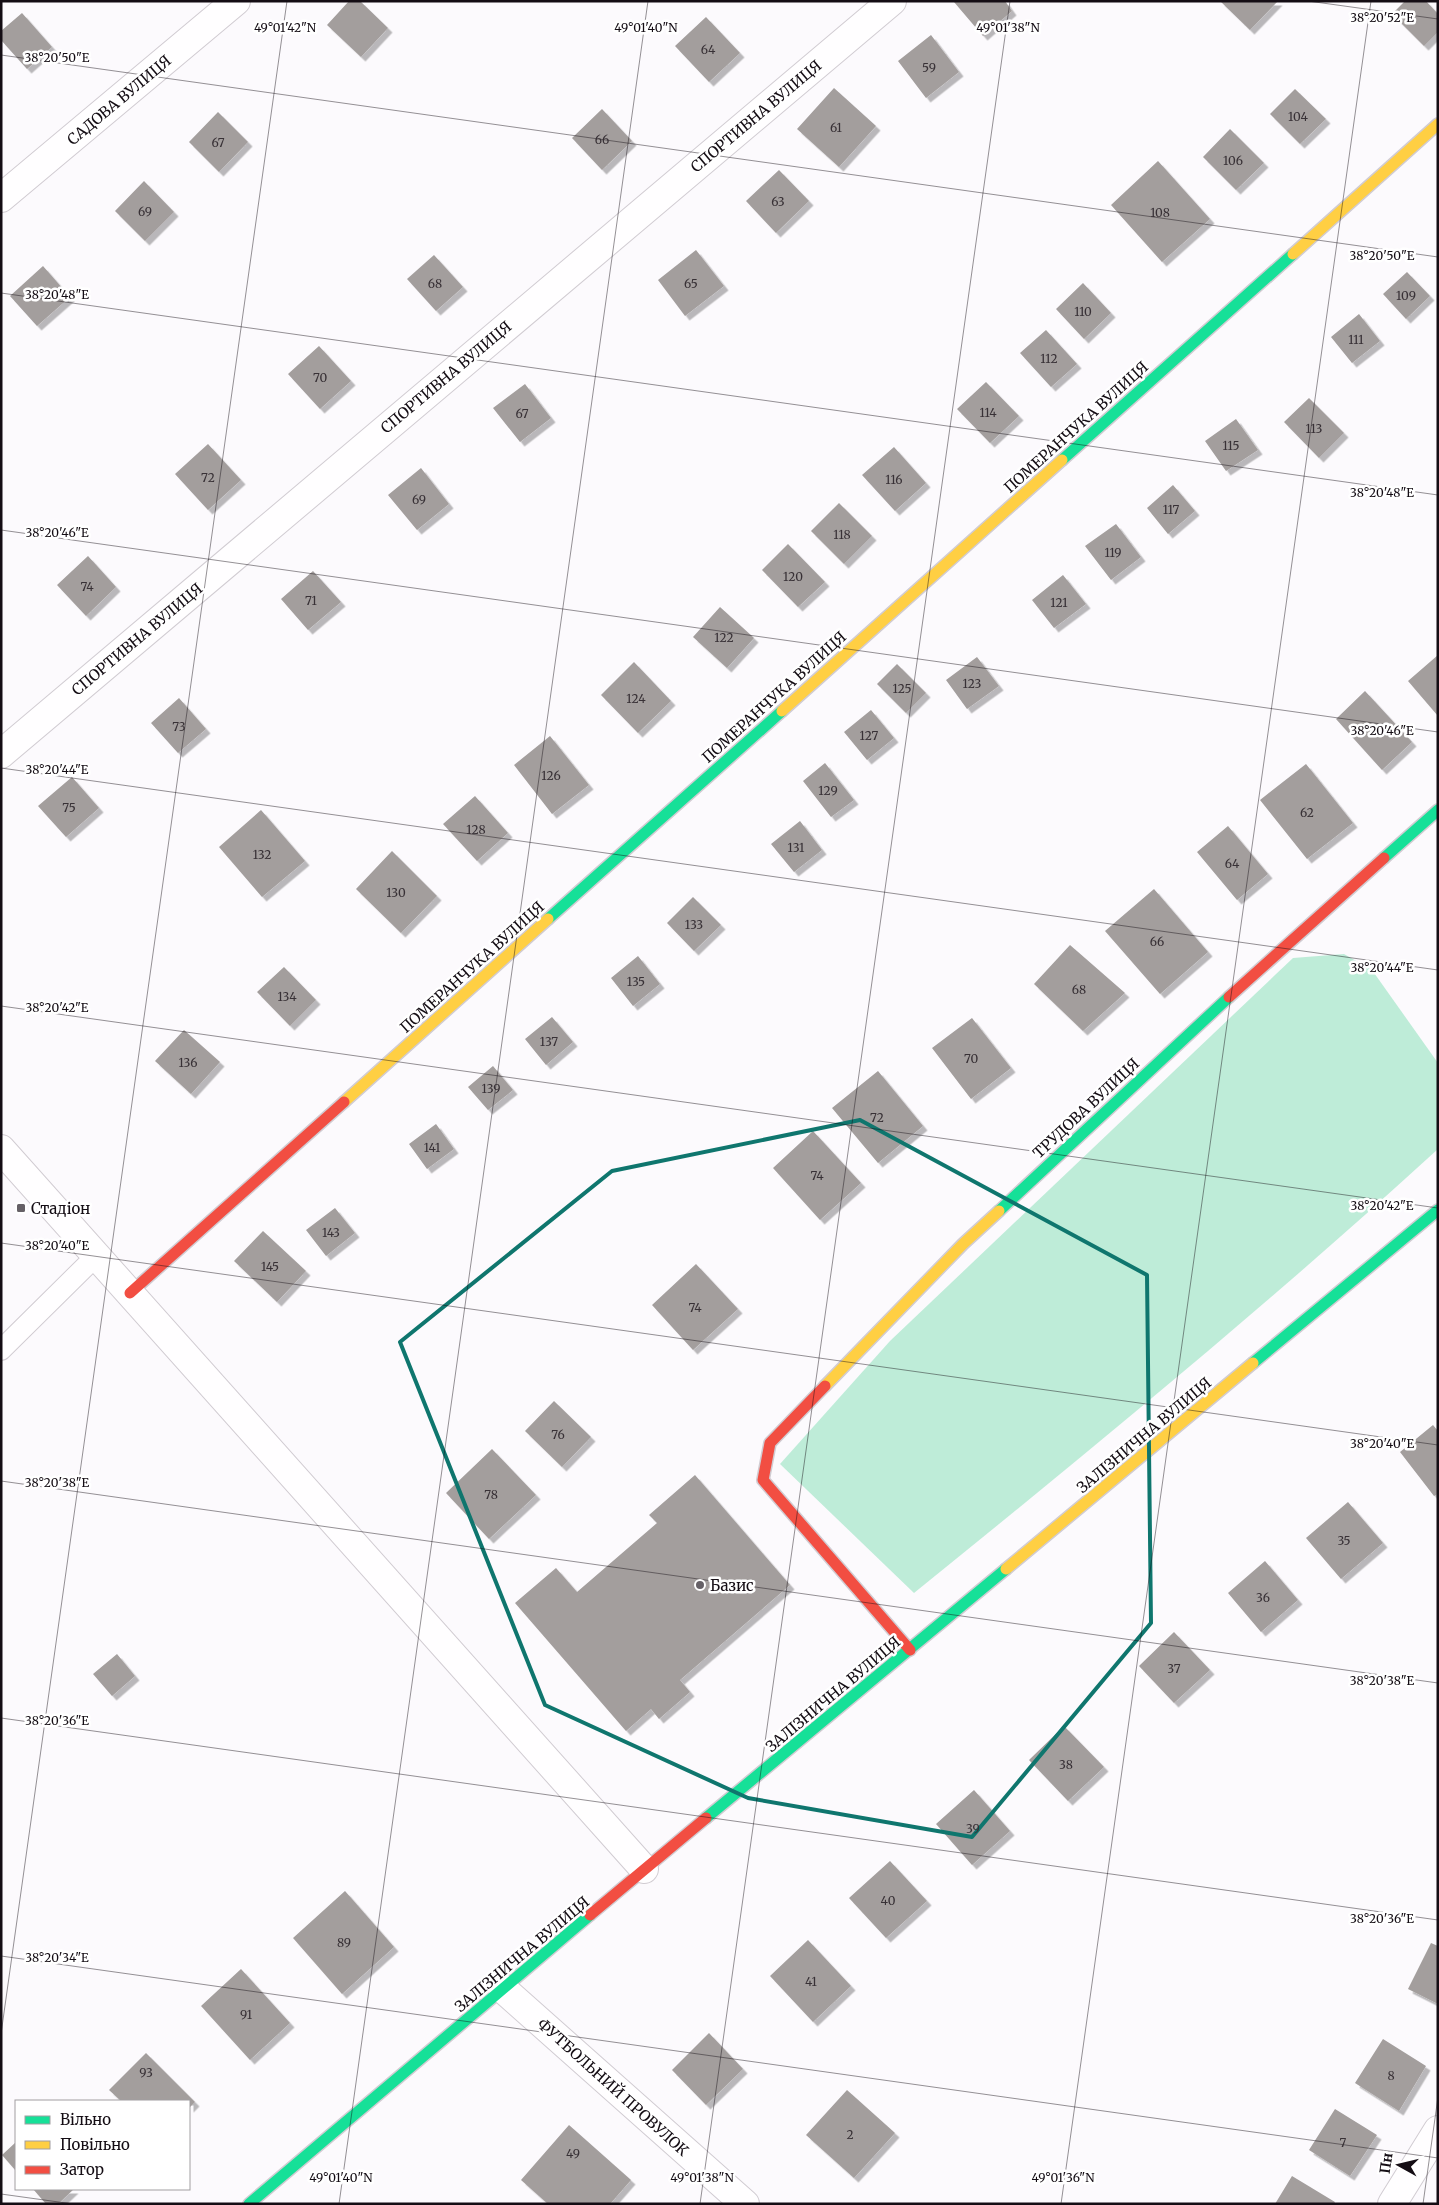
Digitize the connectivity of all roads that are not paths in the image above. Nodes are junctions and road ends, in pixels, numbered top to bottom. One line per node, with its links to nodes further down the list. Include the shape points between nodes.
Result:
1 (236, 1): 4 (street, САДОВА ВУЛИЦЯ)
2 (892, 1): 5 (street, СПОРТИВНА ВУЛИЦЯ)
3 (1438, 124): 10 (street, ПОМЕРАНЧУКА ВУЛИЦЯ)
4 (1, 198)
5 (1, 754)
6 (1438, 810): 12 (street, ТРУДОВА ВУЛИЦЯ, via 1180,1041 963,1244 770,1444 763,1480)
7 (1, 1149): 9 (street)
8 (1438, 1210): 12 (street, ЗАЛІЗНИЧНА ВУЛИЦЯ)
9 (96, 1256): 10 (street); 11 (lane)
10 (130, 1293): 13 (street)
11 (1, 1350)
12 (910, 1650): 13 (street, ЗАЛІЗНИЧНА ВУЛИЦЯ)
13 (644, 1869): 14 (street, ЗАЛІЗНИЧНА ВУЛИЦЯ)
14 (503, 1989): 16 (street, ЗАЛІЗНИЧНА ВУЛИЦЯ); 17 (street, ФУТБОЛЬНИЙ ПРОВУЛОК)
15 (1438, 2130): 18 (street)
16 (249, 2204)
17 (745, 2204)
18 (1392, 2204)

